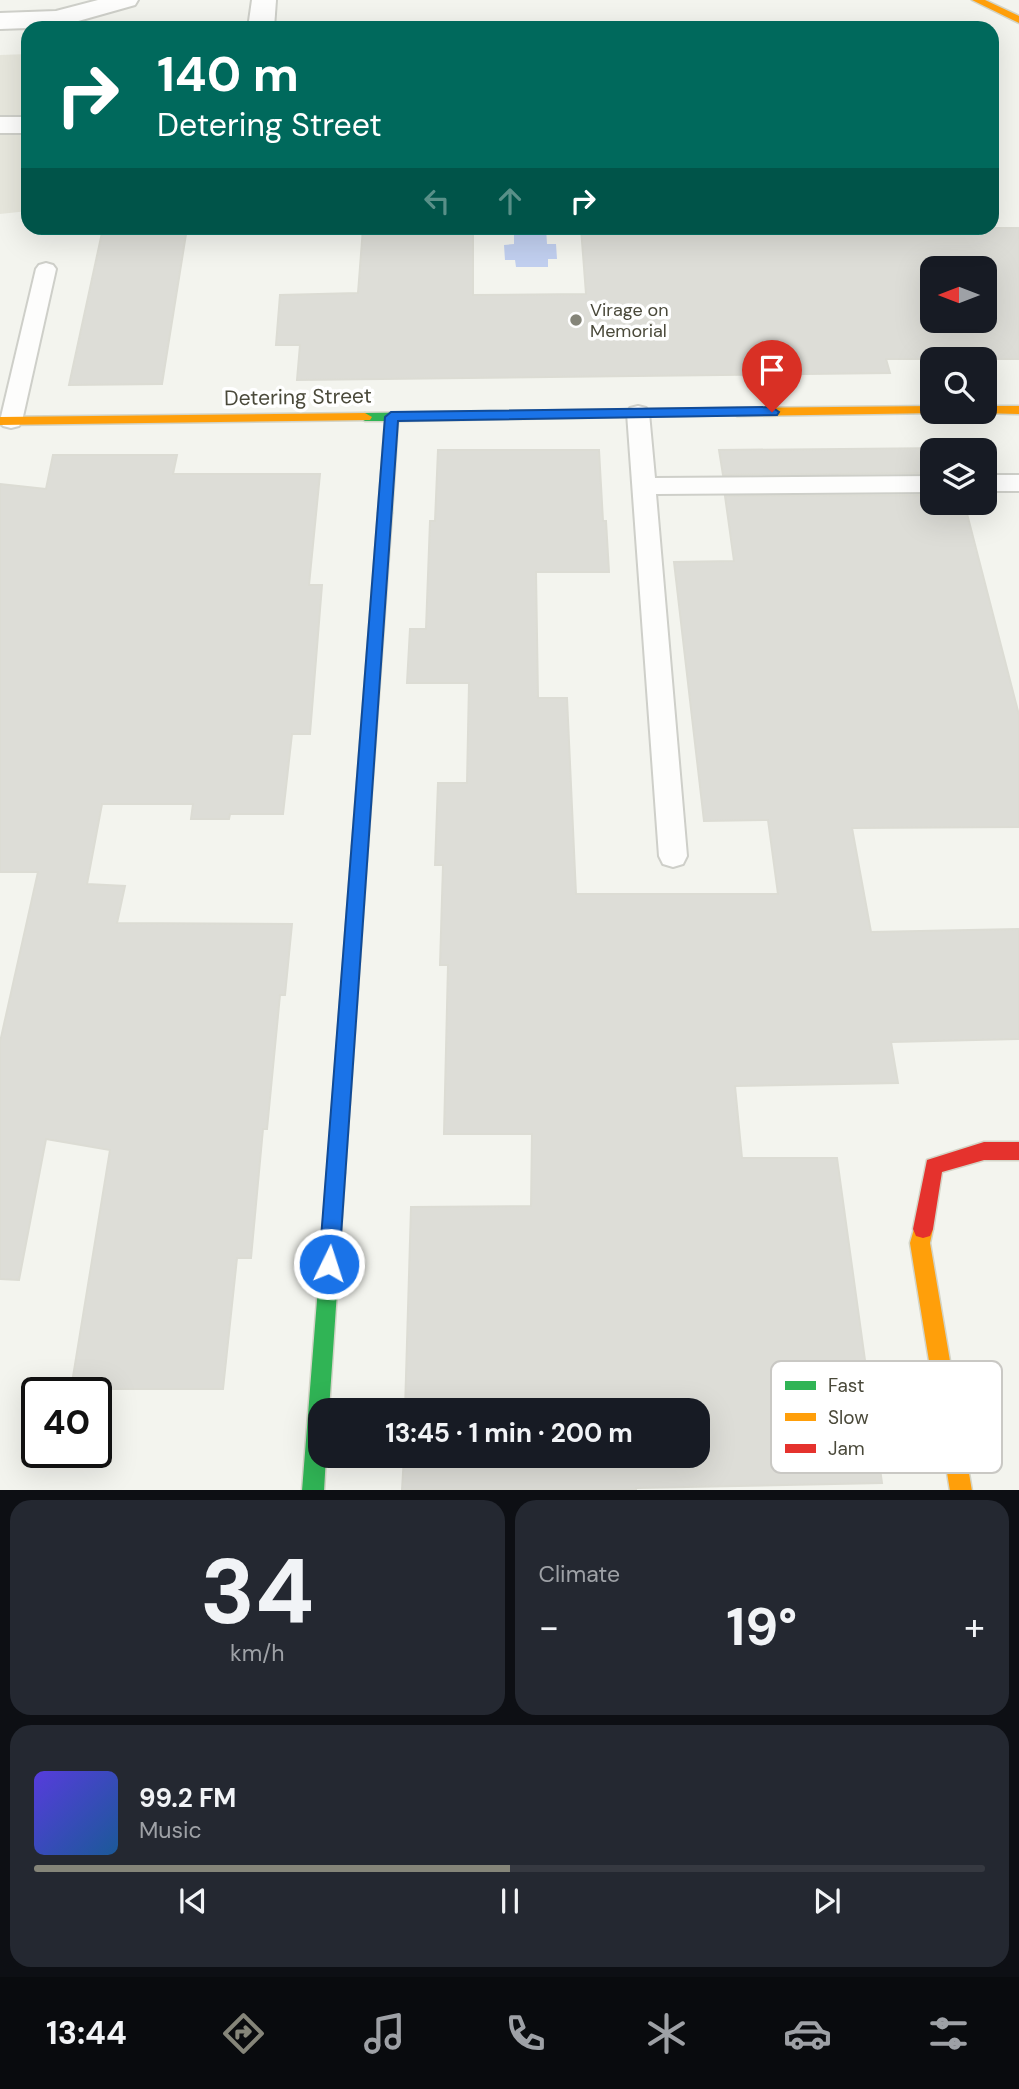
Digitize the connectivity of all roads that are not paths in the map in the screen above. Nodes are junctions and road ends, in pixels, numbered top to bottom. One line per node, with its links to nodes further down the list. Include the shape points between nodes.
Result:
1 (126, 0): 5 (street, via 57,19)
2 (264, 0): 6 (street)
3 (977, 0): 4 (street)
4 (1019, 20)
5 (0, 21)
6 (262, 21)
7 (0, 125): 8 (street)
8 (21, 125)
9 (46, 269): 15 (lane)
10 (920, 410): 13 (street, Detering Street)
11 (997, 410): 12 (street)
12 (1019, 410)
13 (638, 413): 14 (street, Detering Street); 19 (lane)
14 (391, 417): 15 (street, Detering Street); 23 (street)
15 (5, 421)
16 (997, 483): 17 (lane)
17 (1019, 483)
18 (920, 484): 19 (lane)
19 (644, 486): 20 (lane)
20 (673, 856)
21 (1019, 1151): 22 (street, via 984,1151 934,1166 920,1243)
22 (940, 1361)
23 (313, 1490)

